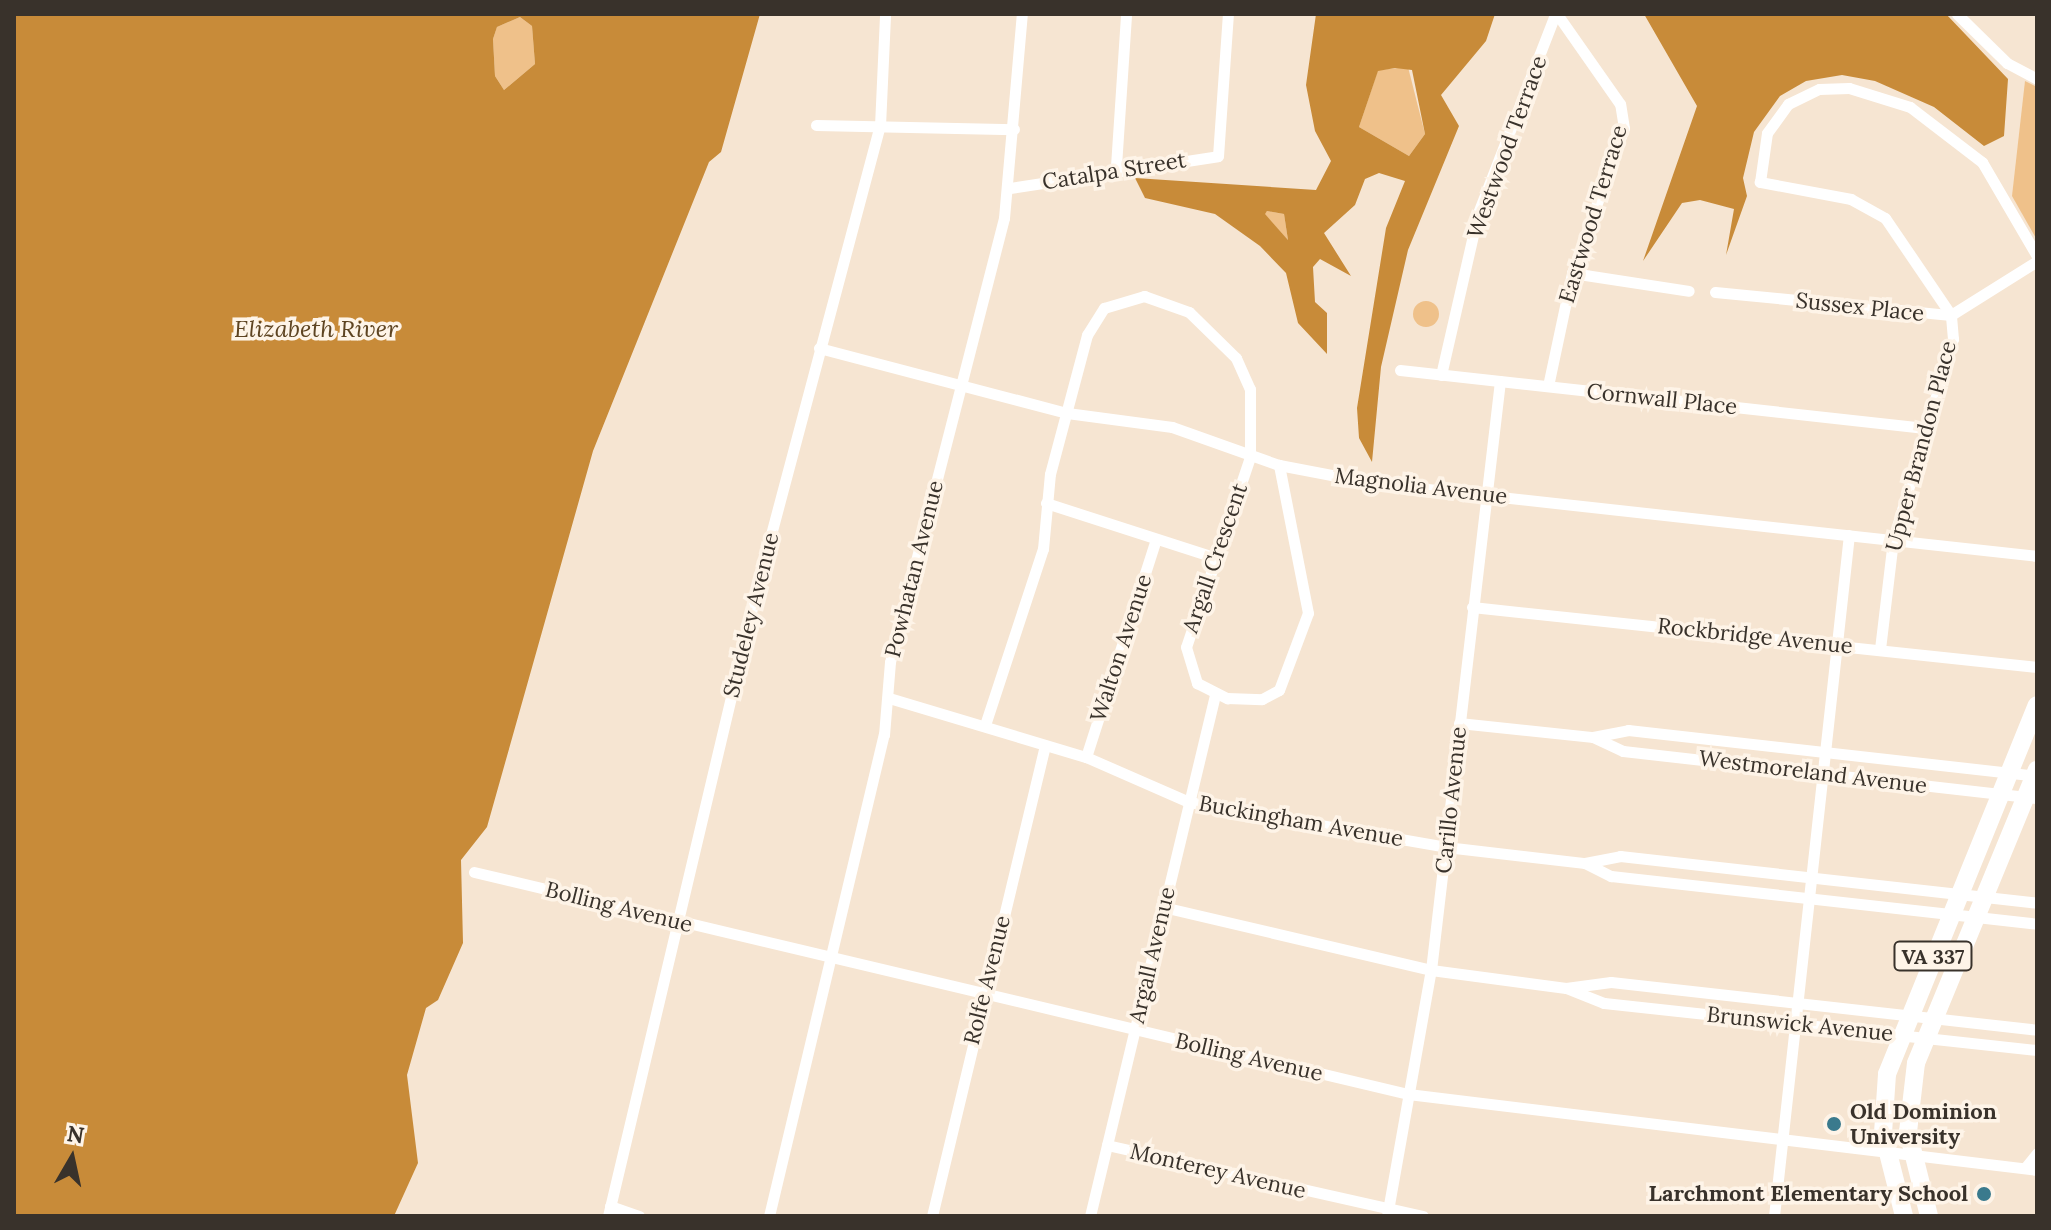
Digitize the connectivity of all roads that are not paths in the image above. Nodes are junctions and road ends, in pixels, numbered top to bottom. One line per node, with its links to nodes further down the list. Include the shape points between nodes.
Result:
1 (885, 14): 9 (street, Studeley Avenue)
2 (1022, 14): 10 (street, Powhatan Avenue)
3 (1126, 14): 11 (street)
4 (1228, 14): 11 (street, Catalpa Street, via 1218,156)
5 (1556, 14): 14 (street, Eastwood Terrace, via 1623,115); 20 (street, Westwood Terrace, via 1478,213)
6 (1957, 14): 7 (street, via 2007,63)
7 (2037, 79)
8 (816, 125): 9 (street)
9 (880, 126): 10 (street); 18 (street, Studeley Avenue)
10 (1014, 129): 12 (street, Powhatan Avenue)
11 (1116, 166): 12 (street, Catalpa Street)
12 (1010, 188): 23 (street, Powhatan Avenue)
13 (2037, 258): 17 (street, Sussex Place); 17 (street, Upper Brandon Place, via 1982,162 1930,118 1888,98 1834,87 1803,95 1776,119 1758,168 1766,186 1851,199 1885,218)
14 (1572, 273): 15 (street); 22 (street, Eastwood Terrace)
15 (1689, 291)
16 (1715, 292): 17 (street, Sussex Place)
17 (1951, 315): 25 (street, Upper Brandon Place, via 1953,339)
18 (819, 348): 23 (street, Magnolia Avenue); 65 (street, Studeley Avenue)
19 (1400, 370): 20 (street, Cornwall Place)
20 (1441, 375): 21 (street, Cornwall Place)
21 (1500, 381): 22 (street, Cornwall Place); 28 (street, Carillo Avenue)
22 (1548, 386): 25 (street, Cornwall Place)
23 (960, 388): 24 (street, Magnolia Avenue); 40 (street, Powhatan Avenue, via 890,662)
24 (1067, 413): 26 (street, Magnolia Avenue, via 1172,427); 26 (street, Argall Crescent, via 1097,314 1121,298 1155,298 1205,324 1236,358 1255,409); 29 (street)
25 (1925, 428): 32 (street, Upper Brandon Place)
26 (1250, 457): 27 (street, Magnolia Avenue); 34 (street, Argall Crescent)
27 (1279, 465): 28 (street, Magnolia Avenue); 39 (street, via 1309,596 1303,630 1273,695 1244,701)
28 (1486, 494): 30 (street, Magnolia Avenue); 35 (street, Carillo Avenue)
29 (1046, 503): 31 (street); 43 (street, via 1043,549)
30 (1849, 535): 32 (street, Magnolia Avenue); 36 (street, Upper Brandon Place)
31 (1156, 539): 34 (street); 47 (street, Walton Avenue)
32 (1893, 540): 33 (street, Magnolia Avenue); 37 (street, Upper Brandon Place)
33 (2037, 556)
34 (1213, 557): 39 (street, Argall Crescent, via 1186,647 1197,683)
35 (1472, 607): 36 (street, Rockbridge Avenue); 42 (street, Carillo Avenue)
36 (1835, 644): 37 (street, Rockbridge Avenue); 46 (street, Upper Brandon Place)
37 (1880, 649): 38 (street, Rockbridge Avenue)
38 (2037, 667)
39 (1215, 695): 53 (street, Argall Avenue)
40 (889, 698): 43 (street, Buckingham Avenue); 67 (street, Powhatan Avenue)
41 (2037, 705): 49 (main road, VA 337)
42 (1459, 723): 44 (street, Westmoreland Avenue); 54 (street, Carillo Avenue)
43 (985, 725): 45 (street, Buckingham Avenue)
44 (1593, 737): 46 (street, Westmoreland Avenue, via 1628,730); 48 (street, Westmoreland Avenue, via 1623,751)
45 (1045, 745): 47 (street, Buckingham Avenue); 70 (street, Rolfe Avenue)
46 (1821, 752): 48 (street, Upper Brandon Place); 49 (street, Westmoreland Avenue)
47 (1086, 757): 53 (street, Buckingham Avenue)
48 (1819, 772): 51 (street, Westmoreland Avenue); 57 (street, Upper Brandon Place)
49 (2010, 772): 50 (street, Westmoreland Avenue); 51 (main road, VA 337)
50 (2036, 774): 52 (main road, VA 337)
51 (2000, 794): 52 (street, Westmoreland Avenue); 58 (main road, VA 337)
52 (2032, 797): 59 (main road, VA 337)
53 (1189, 802): 54 (street, Buckingham Avenue); 62 (street, Argall Avenue)
54 (1446, 847): 55 (street, Buckingham Avenue); 68 (street, Carillo Avenue)
55 (1585, 863): 57 (street, Buckingham Avenue, via 1620,856); 60 (street, Buckingham Avenue, via 1611,876)
56 (474, 872): 65 (street, Bolling Avenue)
57 (1808, 877): 58 (street, Buckingham Avenue); 60 (street, Upper Brandon Place)
58 (1959, 894): 59 (street, Buckingham Avenue); 63 (main road, VA 337)
59 (1986, 897): 61 (street, Buckingham Avenue); 64 (main road, VA 337)
60 (1806, 898): 63 (street, Buckingham Avenue); 71 (street, Upper Brandon Place)
61 (2037, 903)
62 (1163, 907): 68 (street, Brunswick Avenue); 76 (street, Argall Avenue)
63 (1951, 914): 64 (street, Buckingham Avenue); 72 (main road, VA 337)
64 (1976, 918): 66 (street, Buckingham Avenue); 73 (main road, VA 337)
65 (676, 921): 67 (street, Bolling Avenue); 87 (street, Studeley Avenue)
66 (2037, 924)
67 (831, 958): 70 (street, Bolling Avenue); 90 (street, Powhatan Avenue)
68 (1431, 970): 69 (street, Brunswick Avenue); 80 (street, Carillo Avenue)
69 (1566, 988): 71 (street, Brunswick Avenue, via 1611,982); 74 (street, Brunswick Avenue, via 1604,1003)
70 (983, 994): 76 (street, Bolling Avenue); 91 (street, Rolfe Avenue)
71 (1794, 1003): 72 (street, Brunswick Avenue); 74 (street, Upper Brandon Place)
72 (1908, 1016): 73 (street, Brunswick Avenue); 77 (main road, VA 337)
73 (1934, 1019): 75 (street, Brunswick Avenue); 78 (main road, VA 337)
74 (1792, 1023): 77 (street, Brunswick Avenue); 81 (street, Upper Brandon Place)
75 (2037, 1030)
76 (1134, 1031): 80 (street, Bolling Avenue); 82 (street, Argall Avenue)
77 (1900, 1036): 78 (street, Brunswick Avenue); 83 (main road, VA 337, via 1883,1097)
78 (1927, 1038): 79 (street, Brunswick Avenue); 85 (main road, VA 337, via 1909,1094)
79 (2037, 1050)
80 (1408, 1094): 81 (street, Bolling Avenue); 88 (street, Carillo Avenue)
81 (1781, 1138): 83 (street, Bolling Avenue); 94 (street, Upper Brandon Place)
82 (1107, 1145): 88 (street, Monterey Avenue); 92 (street, Argall Avenue)
83 (1886, 1150): 85 (street, Bolling Avenue); 95 (main road, VA 337)
84 (2037, 1153): 86 (street)
85 (1913, 1155): 86 (street, Bolling Avenue); 96 (main road, VA 337)
86 (2031, 1169)
87 (609, 1211): 89 (street)
88 (1387, 1214): 93 (street, Monterey Avenue)
89 (639, 1216)
90 (769, 1216)
91 (932, 1216)
92 (1090, 1216)
93 (1423, 1216)
94 (1774, 1216)
95 (1904, 1216)
96 (1929, 1216)

